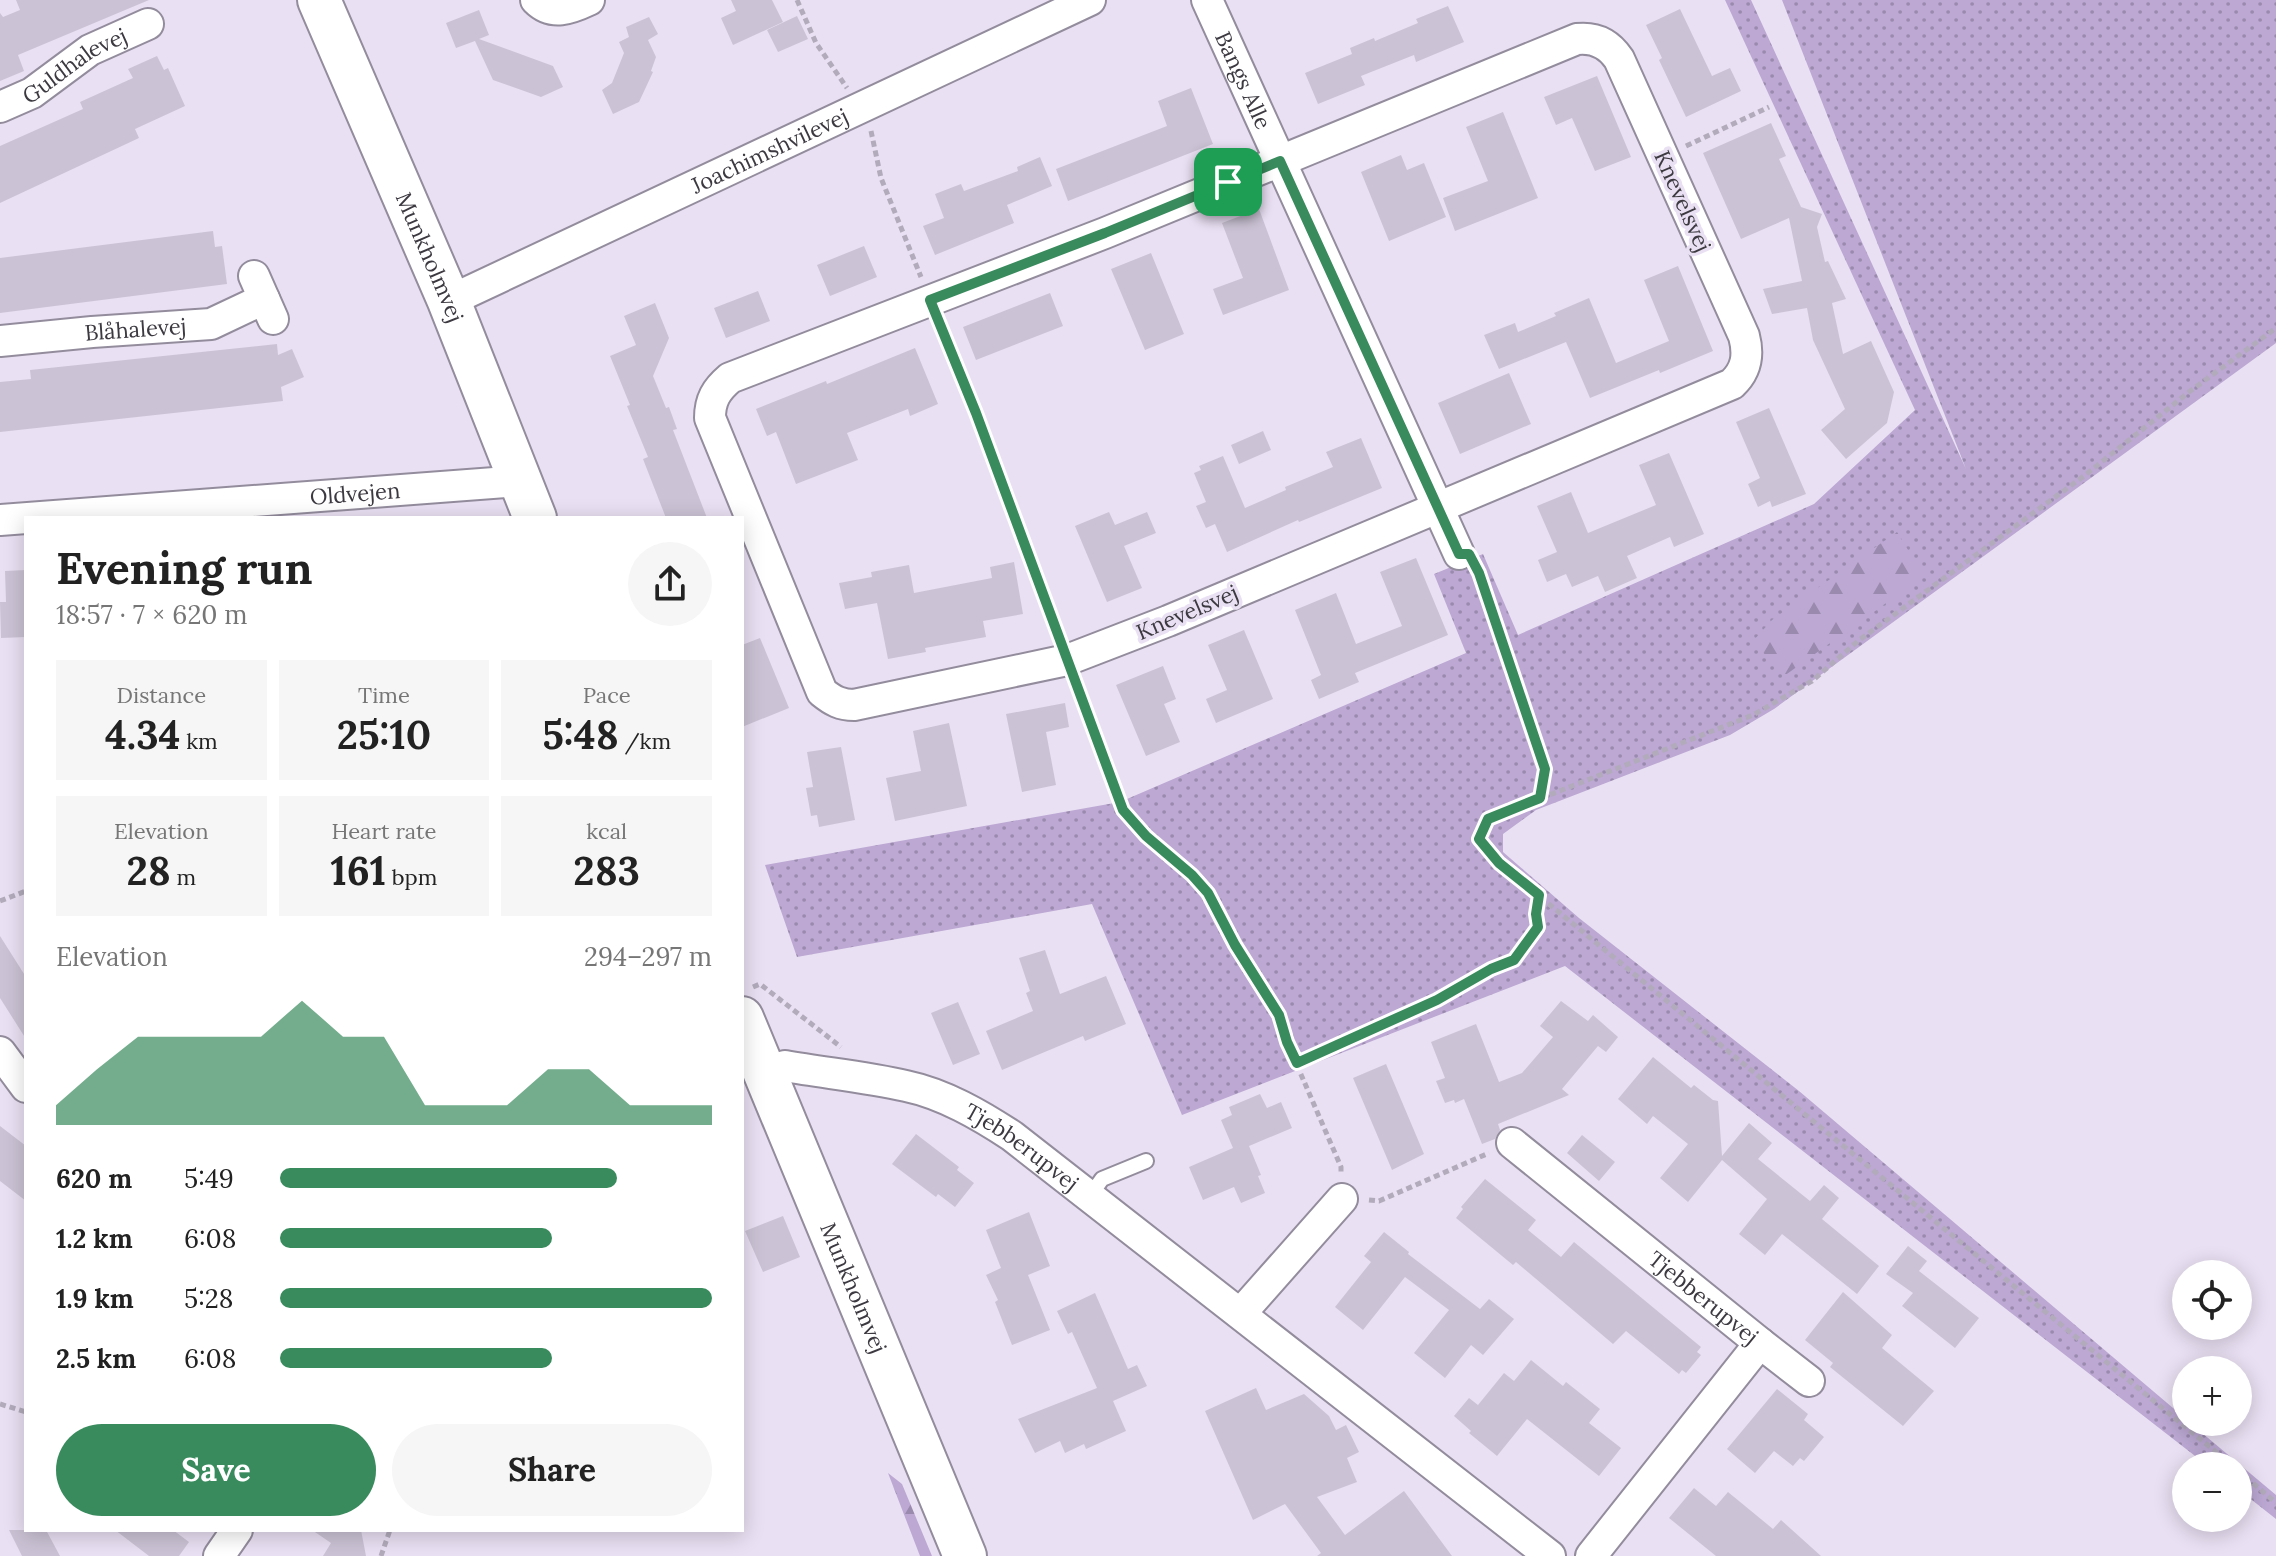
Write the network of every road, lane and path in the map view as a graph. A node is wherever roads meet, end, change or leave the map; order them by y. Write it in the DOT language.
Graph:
graph roads {
  1 [pos="319,0"];
  2 [pos="536,0"];
  3 [pos="589,0"];
  4 [pos="797,0"];
  5 [pos="1090,0"];
  6 [pos="1207,0"];
  7 [pos="147,22"];
  8 [pos="0,107"];
  9 [pos="1769,107"];
  10 [pos="860,108"];
  11 [pos="1663,157"];
  12 [pos="1280,161"];
  13 [pos="264,298"];
  14 [pos="930,300"];
  15 [pos="449,301"];
  16 [pos="2276,328"];
  17 [pos="0,341"];
  18 [pos="527,500"];
  19 [pos="1438,507"];
  20 [pos="105,516"];
  21 [pos="24,519"];
  22 [pos="0,520"];
  23 [pos="1459,554"];
  24 [pos="1067,660"];
  25 [pos="1540,798"];
  26 [pos="24,892"];
  27 [pos="1539,895"];
  28 [pos="0,901"];
  29 [pos="744,989"];
  30 [pos="744,1023"];
  31 [pos="0,1052"];
  32 [pos="1297,1063"];
  33 [pos="765,1073"];
  34 [pos="851,1077"];
  35 [pos="24,1084"];
  36 [pos="1512,1143"];
  37 [pos="1146,1161"];
  38 [pos="1090,1196"];
  39 [pos="1342,1199"];
  40 [pos="1241,1313"];
  41 [pos="1760,1343"];
  42 [pos="1809,1381"];
  43 [pos="0,1404"];
  44 [pos="24,1411"];
  45 [pos="2216,1452"];
  46 [pos="2252,1482"];
  47 [pos="2276,1503"];
  48 [pos="236,1532"];
  49 [pos="389,1532"];
  50 [pos="1530,1551"];
  51 [pos="219,1556"];
  52 [pos="381,1556"];
  53 [pos="965,1556"];
  54 [pos="1591,1556"];
  1 -- 15 [label="street, Munkholmvej"];
  2 -- 3 [label="street"];
  4 -- 10 [label="path"];
  5 -- 10 [label="street, Joachimshvilevej"];
  6 -- 12 [label="street, Bangs Alle"];
  7 -- 8 [label="street, Guldhalevej"];
  9 -- 11 [label="path"];
  10 -- 14 [label="path"];
  10 -- 15 [label="street, Joachimshvilevej"];
  11 -- 12 [label="street, Knevelsvej"];
  11 -- 19 [label="street, Knevelsvej"];
  12 -- 14 [label="street, Knevelsvej"];
  12 -- 19 [label="street, Bangs Alle"];
  13 -- 17 [label="street, Blåhalevej"];
  14 -- 24 [label="path"];
  14 -- 24 [label="street, Knevelsvej"];
  15 -- 18 [label="street, Munkholmvej"];
  16 -- 25 [label="path"];
  18 -- 20 [label="street, Oldvejen"];
  19 -- 23 [label="street, Bangs Alle"];
  19 -- 24 [label="street, Knevelsvej"];
  21 -- 22 [label="street, Oldvejen"];
  23 -- 25 [label="path"];
  24 -- 32 [label="path"];
  25 -- 27 [label="path"];
  26 -- 28 [label="path"];
  27 -- 32 [label="path"];
  27 -- 45 [label="path"];
  29 -- 34 [label="path"];
  30 -- 33 [label="street, Munkholmvej"];
  31 -- 35 [label="street"];
  32 -- 39 [label="path"];
  33 -- 34 [label="street, Tjebberupvej"];
  33 -- 53 [label="street, Munkholmvej"];
  34 -- 38 [label="street, Tjebberupvej"];
  36 -- 39 [label="path"];
  36 -- 41 [label="street, Tjebberupvej"];
  37 -- 38 [label="lane"];
  38 -- 40 [label="street, Tjebberupvej"];
  39 -- 40 [label="street"];
  40 -- 50 [label="street, Tjebberupvej"];
  41 -- 42 [label="street"];
  41 -- 54 [label="street, Tjebberupvej"];
  43 -- 44 [label="path"];
  46 -- 47 [label="path"];
  48 -- 51 [label="street"];
  49 -- 52 [label="path"];
}
